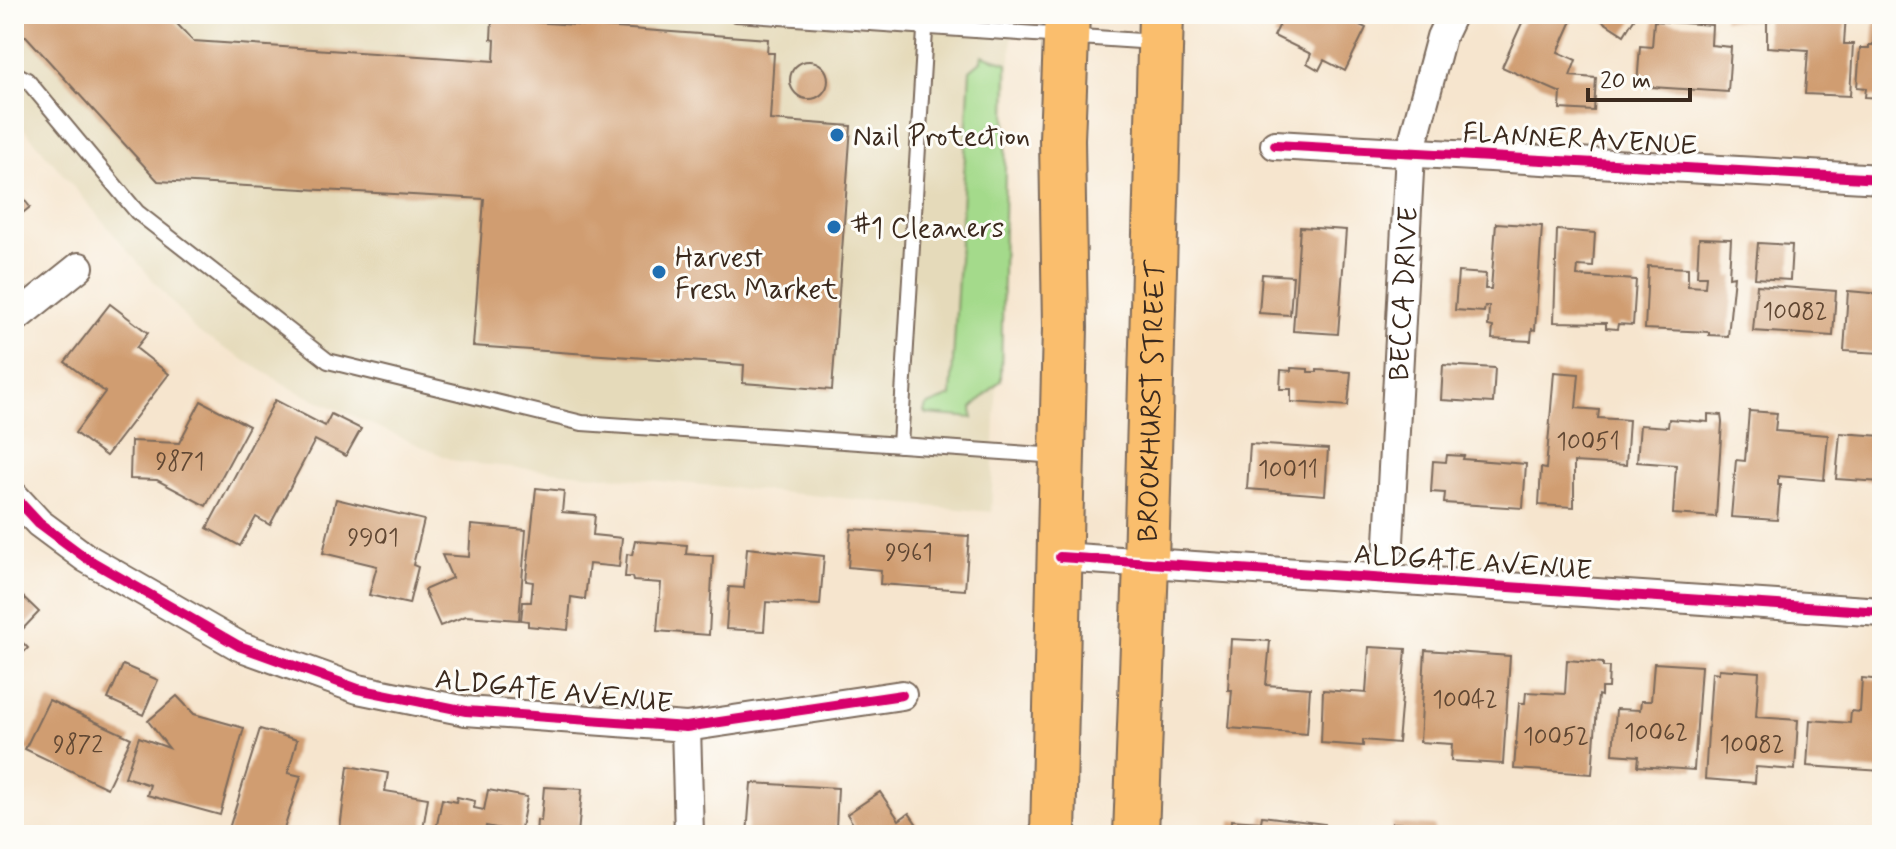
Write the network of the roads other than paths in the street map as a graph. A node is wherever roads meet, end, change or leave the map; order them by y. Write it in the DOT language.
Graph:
graph roads {
  1 [pos="736,14"];
  2 [pos="1452,14"];
  3 [pos="825,17"];
  4 [pos="925,20"];
  5 [pos="1066,25"];
  6 [pos="1161,28"];
  7 [pos="14,73"];
  8 [pos="1275,145"];
  9 [pos="1410,153"];
  10 [pos="1882,179"];
  11 [pos="79,267"];
  12 [pos="14,319"];
  13 [pos="900,445"];
  14 [pos="1062,456"];
  15 [pos="14,496"];
  16 [pos="1060,557"];
  17 [pos="1146,563"];
  18 [pos="1387,579"];
  19 [pos="1882,612"];
  20 [pos="902,695"];
  21 [pos="686,727"];
  22 [pos="689,835"];
  23 [pos="1053,835"];
  24 [pos="1136,835"];
  1 -- 3 [label="lane"];
  2 -- 9 [label="street, BECCA DRIVE"];
  3 -- 4 [label="lane"];
  4 -- 5 [label="lane"];
  4 -- 13 [label="lane"];
  5 -- 6 [label="lane"];
  5 -- 14 [label="main road"];
  6 -- 17 [label="main road, BROOKHURST STREET"];
  7 -- 13 [label="lane"];
  8 -- 9 [label="street, FLANNER AVENUE"];
  9 -- 10 [label="street, FLANNER AVENUE"];
  9 -- 18 [label="street, BECCA DRIVE"];
  11 -- 12 [label="street"];
  13 -- 14 [label="lane"];
  14 -- 16 [label="main road"];
  15 -- 21 [label="street, ALDGATE AVENUE"];
  16 -- 17 [label="street, ALDGATE AVENUE"];
  16 -- 23 [label="main road"];
  17 -- 18 [label="street, ALDGATE AVENUE"];
  17 -- 24 [label="main road, BROOKHURST STREET"];
  18 -- 19 [label="street, ALDGATE AVENUE"];
  20 -- 21 [label="street, ALDGATE AVENUE"];
  21 -- 22 [label="street"];
}
